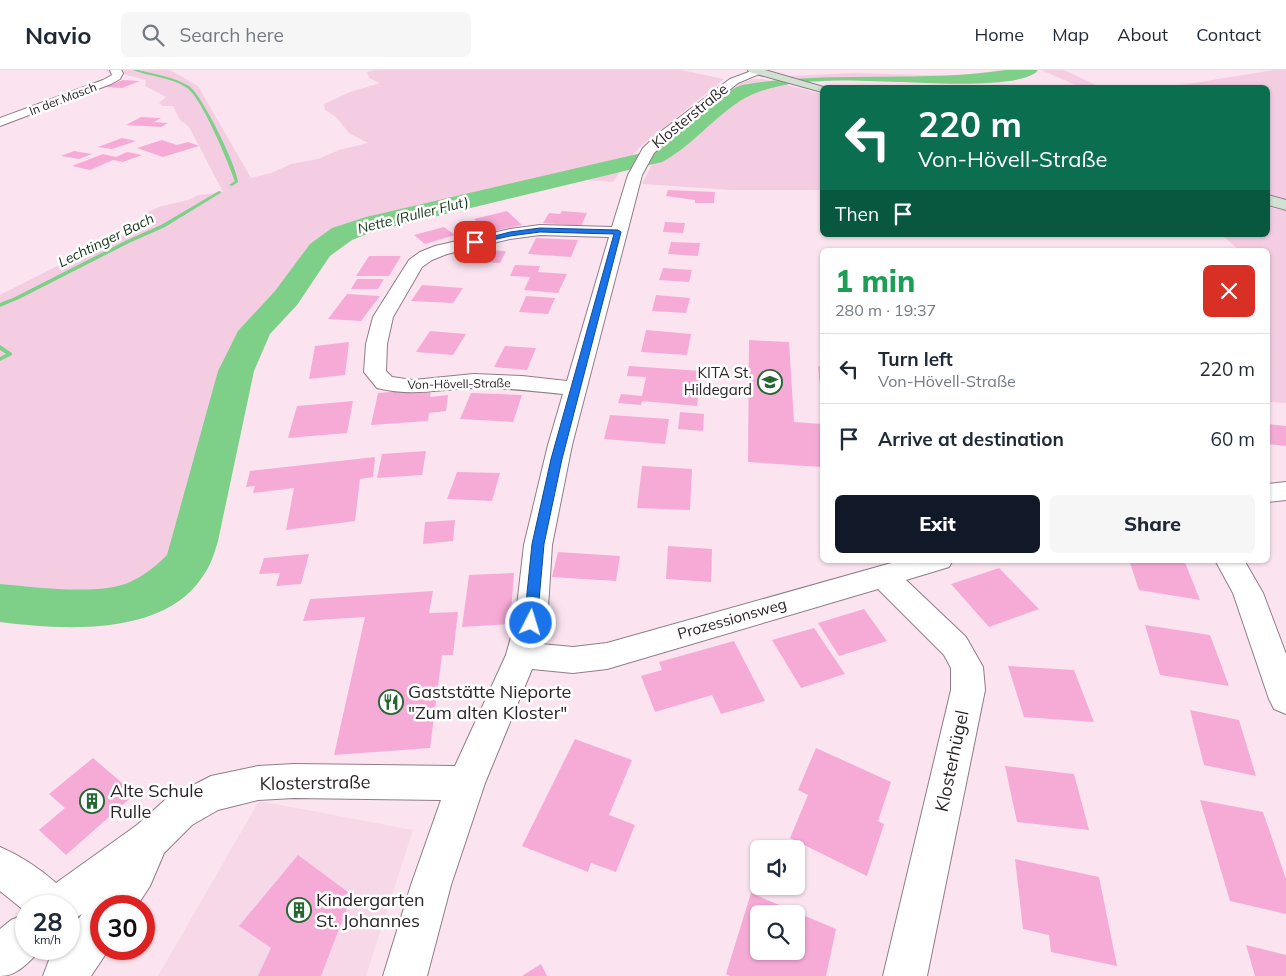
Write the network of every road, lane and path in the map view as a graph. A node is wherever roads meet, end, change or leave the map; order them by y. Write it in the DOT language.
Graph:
graph roads {
  1 [pos="115,70"];
  2 [pos="756,71"];
  3 [pos="734,76"];
  4 [pos="820,88"];
  5 [pos="0,122"];
  6 [pos="1270,201"];
  7 [pos="1286,205"];
  8 [pos="618,232"];
  9 [pos="574,388"];
  10 [pos="1286,491"];
  11 [pos="1270,493"];
  12 [pos="928,563"];
  13 [pos="1231,563"];
  14 [pos="883,576"];
  15 [pos="522,655"];
  16 [pos="1286,699"];
  17 [pos="466,783"];
  18 [pos="150,839"];
  19 [pos="0,867"];
  20 [pos="38,895"];
  21 [pos="73,895"];
  22 [pos="120,895"];
  23 [pos="90,939"];
  24 [pos="15,944"];
  25 [pos="0,958"];
  26 [pos="65,976"];
  27 [pos="405,976"];
  28 [pos="905,976"];
  1 -- 5 [label="street, In der Masch"];
  2 -- 3 [label="street, Klosterstraße"];
  2 -- 4 [label="main road"];
  3 -- 8 [label="street, Klosterstraße"];
  6 -- 7 [label="main road"];
  8 -- 9 [label="street, Klosterstraße"];
  8 -- 9 [label="street, Von-Hövell-Straße"];
  9 -- 15 [label="street, Klosterstraße"];
  10 -- 11 [label="street"];
  12 -- 14 [label="street, Prozessionsweg"];
  13 -- 16 [label="street"];
  14 -- 15 [label="street, Prozessionsweg"];
  14 -- 28 [label="street, Klosterhügel"];
  15 -- 17 [label="street, Klosterstraße"];
  17 -- 18 [label="street, Klosterstraße"];
  17 -- 27 [label="street, Klosterstraße"];
  18 -- 21 [label="street, Klosterstraße"];
  18 -- 22 [label="street, Klosterstraße"];
  19 -- 20 [label="street"];
  23 -- 26 [label="street"];
  24 -- 25 [label="street"];
}
